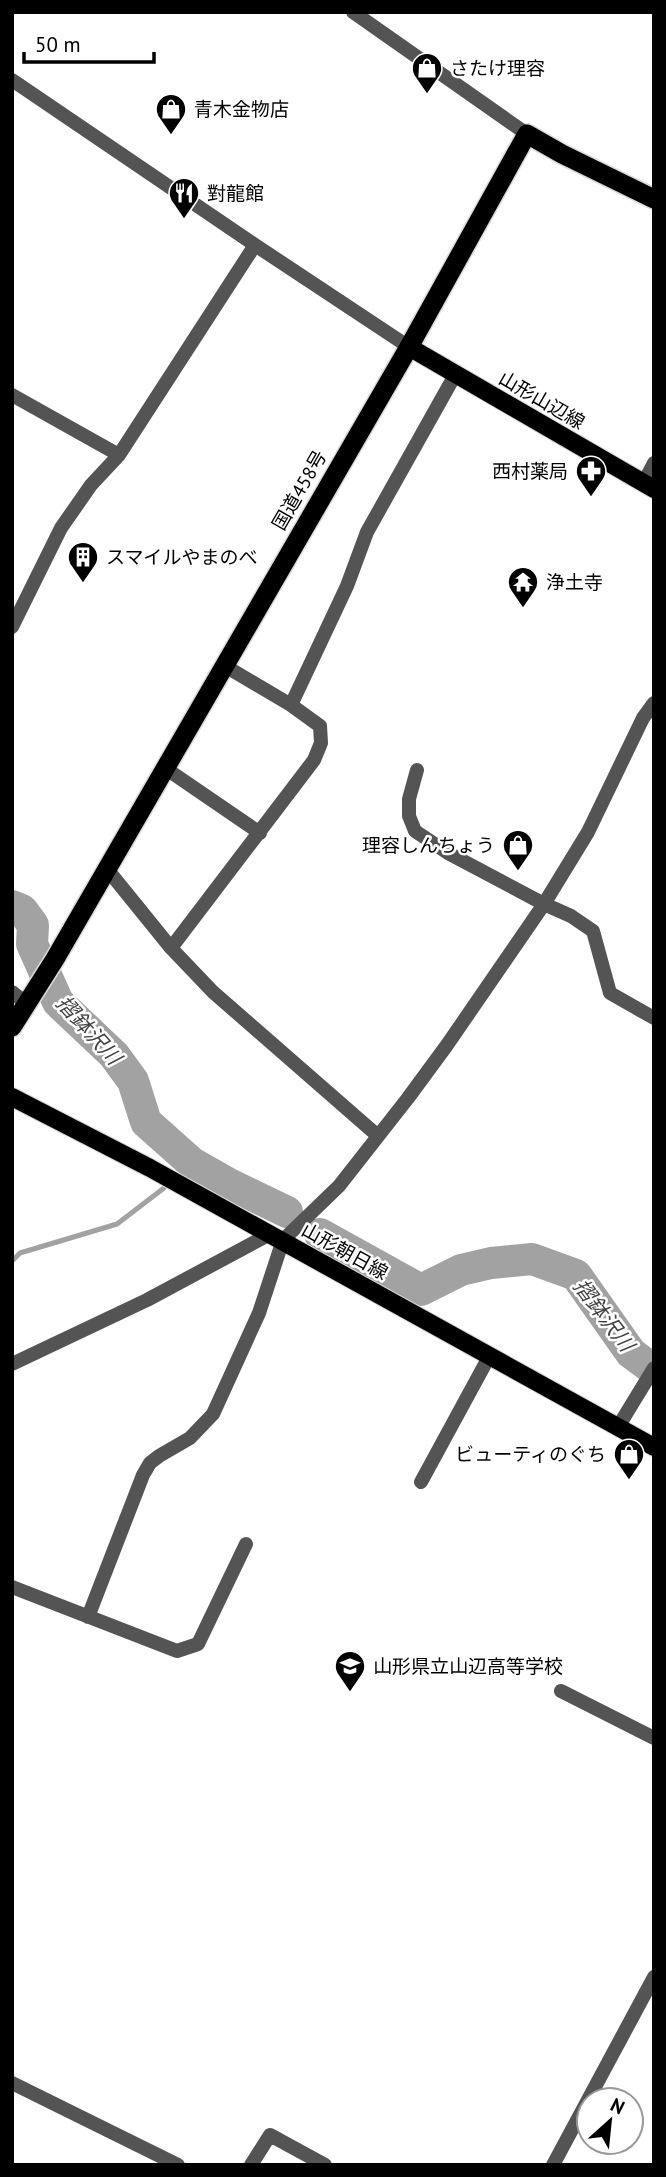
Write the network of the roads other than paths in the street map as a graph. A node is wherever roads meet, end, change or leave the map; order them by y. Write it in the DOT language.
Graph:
graph roads {
  1 [pos="353,12"];
  2 [pos="12,80"];
  3 [pos="527,134"];
  4 [pos="654,198"];
  5 [pos="255,245"];
  6 [pos="409,347"];
  7 [pos="455,374"];
  8 [pos="12,395"];
  9 [pos="119,455"];
  10 [pos="654,463"];
  11 [pos="649,486"];
  12 [pos="12,627"];
  13 [pos="225,666"];
  14 [pos="654,703"];
  15 [pos="291,705"];
  16 [pos="165,768"];
  17 [pos="417,770"];
  18 [pos="260,833"];
  19 [pos="107,869"];
  20 [pos="544,904"];
  21 [pos="171,948"];
  22 [pos="25,995"];
  23 [pos="654,1018"];
  24 [pos="12,1027"];
  25 [pos="12,1097"];
  26 [pos="379,1136"];
  27 [pos="276,1237"];
  28 [pos="490,1355"];
  29 [pos="12,1364"];
  30 [pos="651,1372"];
  31 [pos="618,1427"];
  32 [pos="654,1447"];
  33 [pos="421,1482"];
  34 [pos="246,1544"];
  35 [pos="12,1587"];
  36 [pos="88,1617"];
  37 [pos="561,1690"];
  38 [pos="654,1738"];
  39 [pos="654,1977"];
  40 [pos="12,2083"];
  41 [pos="178,2165"];
  42 [pos="251,2165"];
  43 [pos="325,2165"];
  44 [pos="554,2165"];
  1 -- 3 [label="street"];
  2 -- 5 [label="street"];
  3 -- 4 [label="highway"];
  3 -- 6 [label="highway, 国道458号"];
  5 -- 6 [label="street"];
  5 -- 9 [label="street"];
  6 -- 7 [label="main road, 山形山辺線"];
  6 -- 13 [label="highway, 国道458号"];
  7 -- 11 [label="main road, 山形山辺線"];
  7 -- 15 [label="street"];
  8 -- 9 [label="street"];
  9 -- 12 [label="street"];
  10 -- 11 [label="street"];
  13 -- 15 [label="street"];
  13 -- 16 [label="highway, 国道458号"];
  14 -- 20 [label="street"];
  15 -- 18 [label="street"];
  16 -- 18 [label="street"];
  16 -- 19 [label="highway, 国道458号"];
  17 -- 20 [label="street"];
  18 -- 21 [label="street"];
  19 -- 21 [label="street"];
  19 -- 22 [label="highway, 国道458号"];
  20 -- 23 [label="street"];
  20 -- 26 [label="street"];
  21 -- 26 [label="street"];
  22 -- 24 [label="highway, 国道458号"];
  25 -- 27 [label="main road, 山形朝日線"];
  26 -- 27 [label="street"];
  27 -- 28 [label="main road, 山形朝日線"];
  27 -- 29 [label="street"];
  27 -- 36 [label="street"];
  28 -- 31 [label="main road, 山形朝日線"];
  28 -- 33 [label="street"];
  30 -- 31 [label="street"];
  31 -- 32 [label="main road, 山形朝日線"];
  34 -- 36 [label="street"];
  35 -- 36 [label="street"];
  37 -- 38 [label="street"];
  39 -- 44 [label="street"];
  40 -- 41 [label="street"];
  42 -- 43 [label="street"];
}
